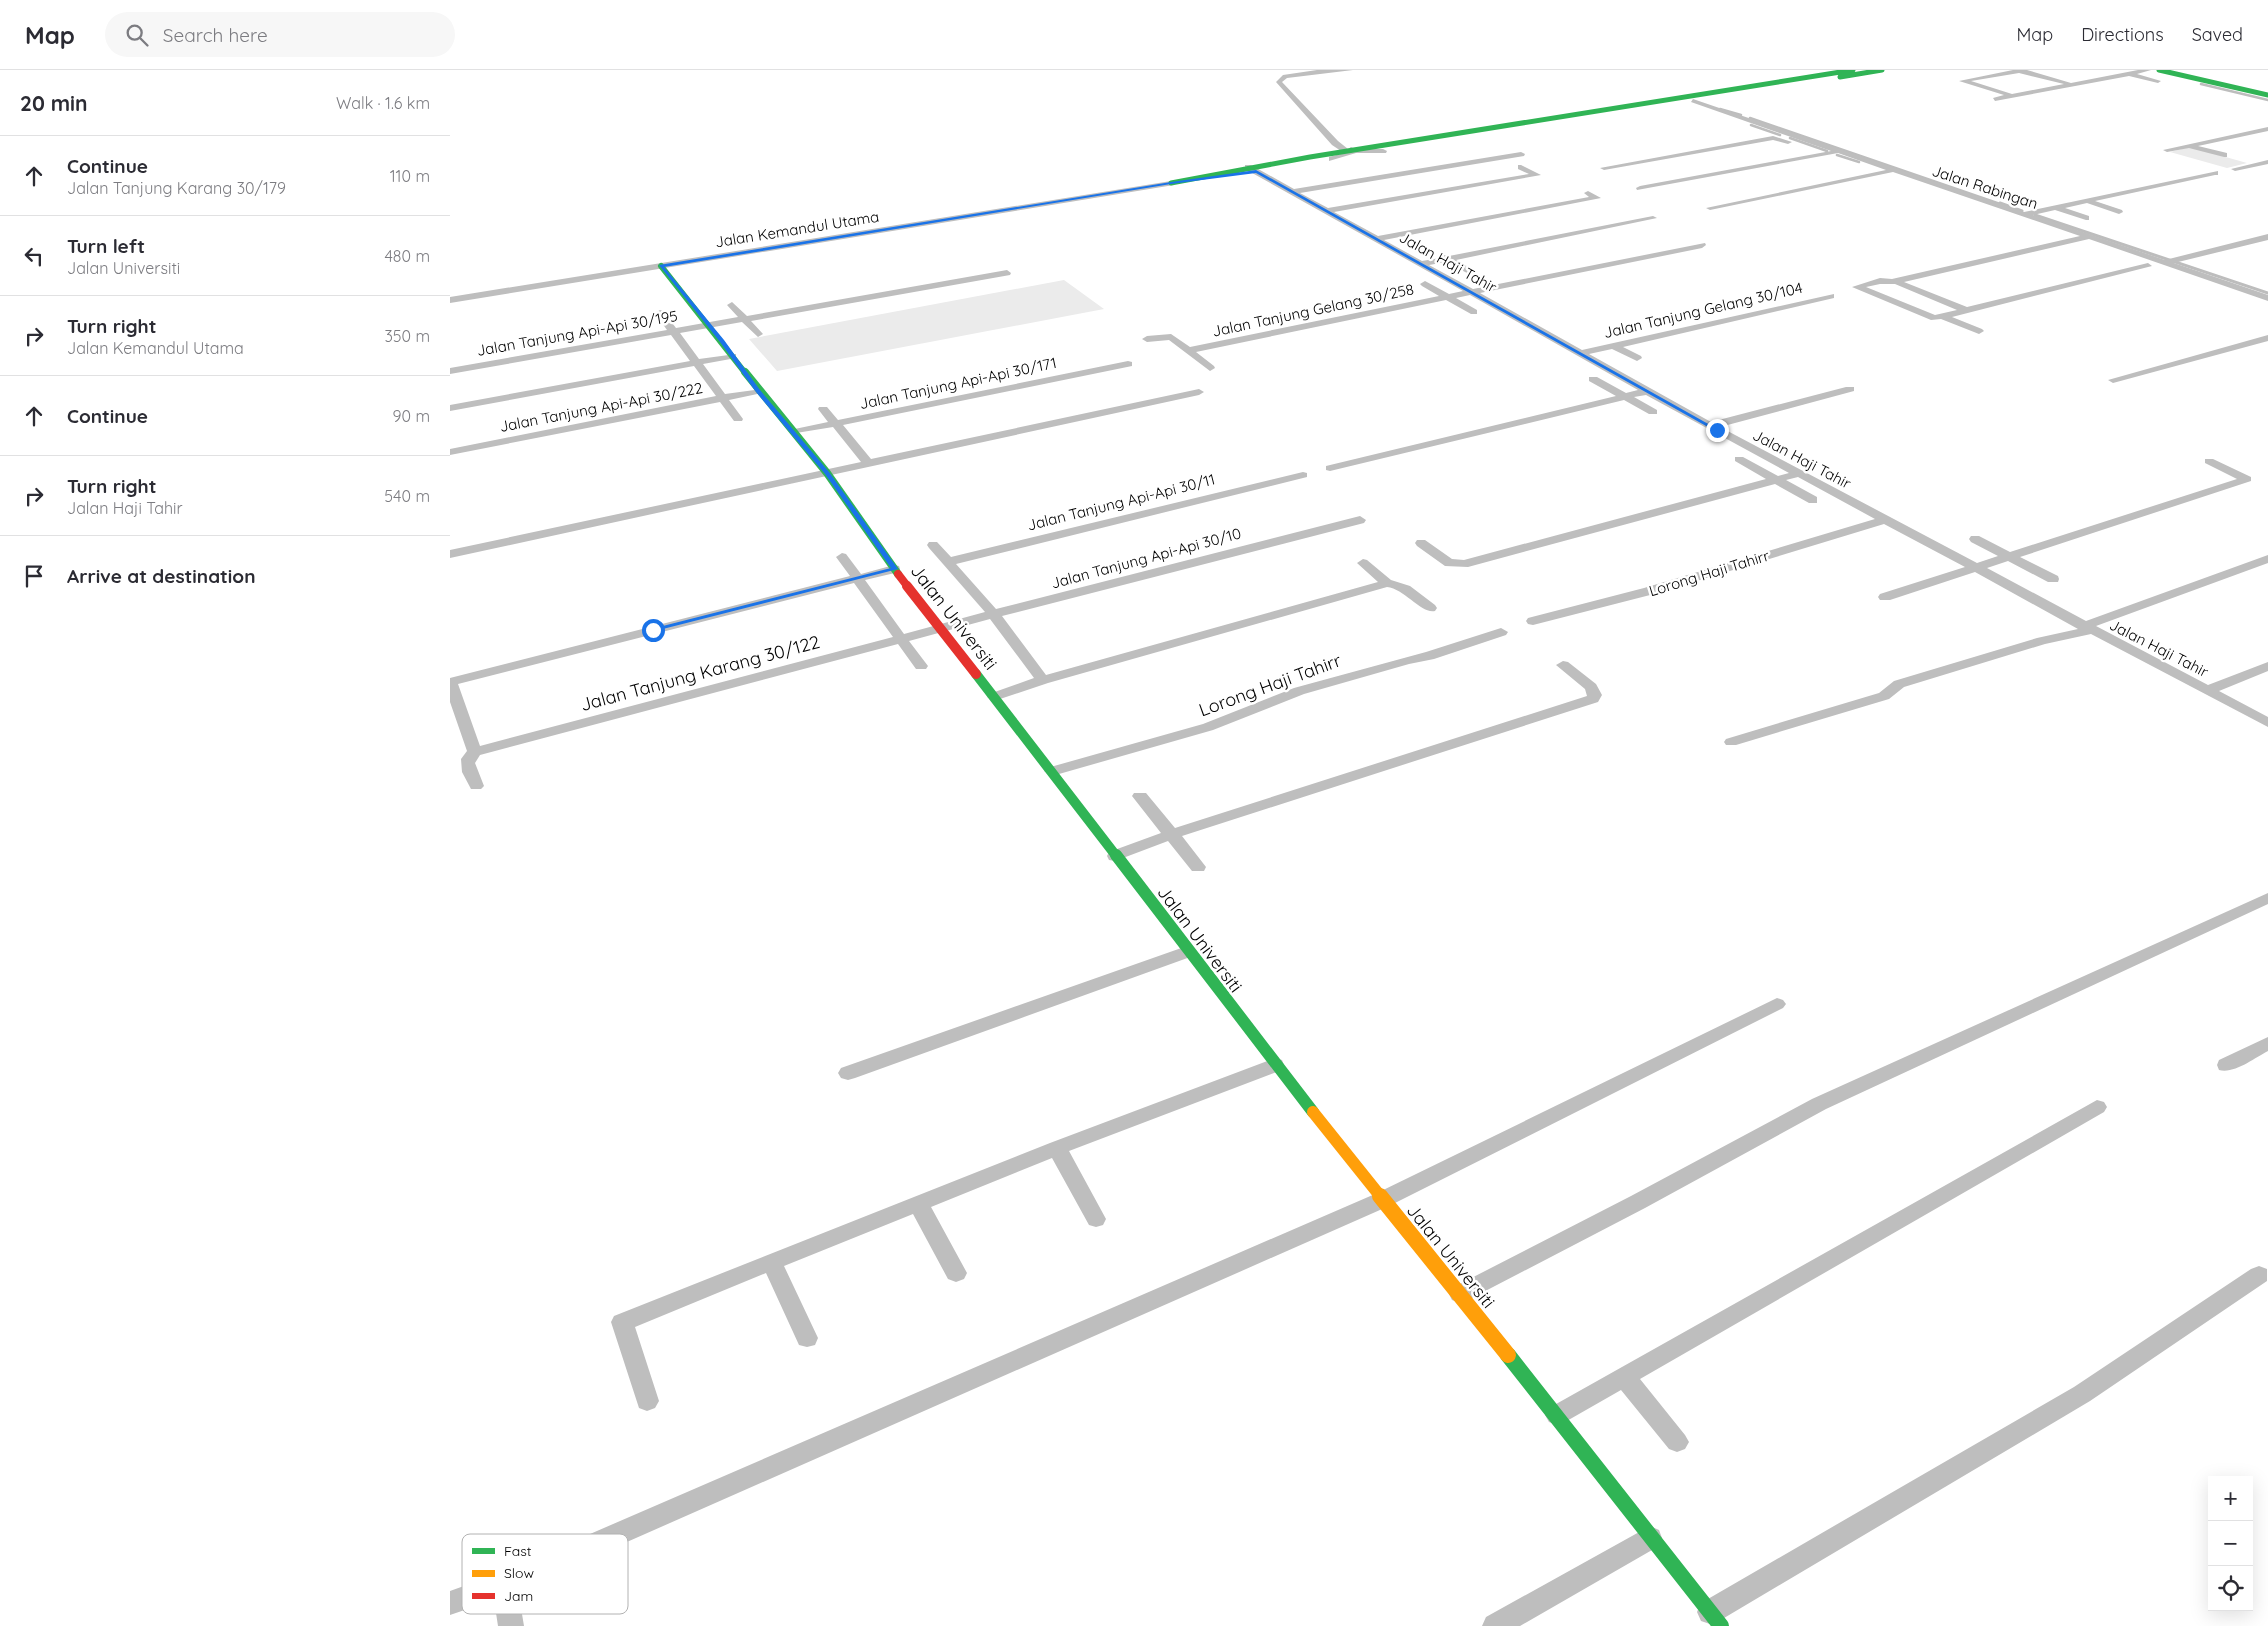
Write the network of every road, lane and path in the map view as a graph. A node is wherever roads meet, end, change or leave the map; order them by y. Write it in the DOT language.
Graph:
graph roads {
  1 [pos="1332,70"];
  2 [pos="1350,70"];
  3 [pos="1853,70"];
  4 [pos="1882,70"];
  5 [pos="2021,70"];
  6 [pos="2113,70"];
  7 [pos="2148,70"];
  8 [pos="2172,70"];
  9 [pos="2129,74"];
  10 [pos="2159,75"];
  11 [pos="1819,78"];
  12 [pos="1781,79"];
  13 [pos="2073,84"];
  14 [pos="2268,95"];
  15 [pos="2012,96"];
  16 [pos="1995,99"];
  17 [pos="1693,101"];
  18 [pos="1756,114"];
  19 [pos="1739,117"];
  20 [pos="2268,129"];
  21 [pos="2188,146"];
  22 [pos="1346,147"];
  23 [pos="2167,150"];
  24 [pos="1383,151"];
  25 [pos="1837,152"];
  26 [pos="1521,154"];
  27 [pos="1824,154"];
  28 [pos="2224,155"];
  29 [pos="1332,159"];
  30 [pos="1849,162"];
  31 [pos="2268,162"];
  32 [pos="1521,167"];
  33 [pos="1604,168"];
  34 [pos="1252,169"];
  35 [pos="2235,169"];
  36 [pos="1892,171"];
  37 [pos="2215,173"];
  38 [pos="1171,183"];
  39 [pos="1149,186"];
  40 [pos="1640,188"];
  41 [pos="1292,192"];
  42 [pos="1588,193"];
  43 [pos="1331,198"];
  44 [pos="2088,202"];
  45 [pos="1348,207"];
  46 [pos="1710,208"];
  47 [pos="2056,208"];
  48 [pos="1326,211"];
  49 [pos="2119,212"];
  50 [pos="2024,214"];
  51 [pos="1653,218"];
  52 [pos="2086,218"];
  53 [pos="2044,231"];
  54 [pos="2088,237"];
  55 [pos="2268,237"];
  56 [pos="1376,239"];
  57 [pos="2074,241"];
  58 [pos="1702,245"];
  59 [pos="1438,253"];
  60 [pos="1448,259"];
  61 [pos="2170,261"];
  62 [pos="1421,264"];
  63 [pos="661,266"];
  64 [pos="2148,266"];
  65 [pos="1467,270"];
  66 [pos="1007,273"];
  67 [pos="2184,279"];
  68 [pos="1893,282"];
  69 [pos="1424,284"];
  70 [pos="1472,292"];
  71 [pos="1831,296"];
  72 [pos="1448,297"];
  73 [pos="2268,298"];
  74 [pos="450,300"];
  75 [pos="732,305"];
  76 [pos="1966,310"];
  77 [pos="1474,312"];
  78 [pos="660,313"];
  79 [pos="1942,316"];
  80 [pos="744,319"];
  81 [pos="709,325"];
  82 [pos="673,331"];
  83 [pos="1979,331"];
  84 [pos="758,334"];
  85 [pos="2268,338"];
  86 [pos="1147,340"];
  87 [pos="1614,346"];
  88 [pos="1189,350"];
  89 [pos="1582,353"];
  90 [pos="732,356"];
  91 [pos="1638,358"];
  92 [pos="696,362"];
  93 [pos="1128,364"];
  94 [pos="1210,368"];
  95 [pos="450,370"];
  96 [pos="1593,379"];
  97 [pos="2113,380"];
  98 [pos="1850,388"];
  99 [pos="758,391"];
  100 [pos="1648,391"];
  101 [pos="1199,392"];
  102 [pos="1625,397"];
  103 [pos="723,398"];
  104 [pos="450,408"];
  105 [pos="823,409"];
  106 [pos="1653,412"];
  107 [pos="738,419"];
  108 [pos="835,424"];
  109 [pos="1710,426"];
  110 [pos="794,432"];
  111 [pos="450,452"];
  112 [pos="1738,460"];
  113 [pos="2210,461"];
  114 [pos="869,464"];
  115 [pos="1330,468"];
  116 [pos="827,473"];
  117 [pos="1797,474"];
  118 [pos="1303,475"];
  119 [pos="1775,480"];
  120 [pos="1813,500"];
  121 [pos="1360,520"];
  122 [pos="1884,520"];
  123 [pos="1975,539"];
  124 [pos="1421,543"];
  125 [pos="933,545"];
  126 [pos="450,554"];
  127 [pos="2009,556"];
  128 [pos="842,557"];
  129 [pos="2268,559"];
  130 [pos="947,562"];
  131 [pos="1363,563"];
  132 [pos="1975,567"];
  133 [pos="894,569"];
  134 [pos="857,579"];
  135 [pos="2053,579"];
  136 [pos="1387,583"];
  137 [pos="1885,597"];
  138 [pos="1430,608"];
  139 [pos="994,615"];
  140 [pos="1533,621"];
  141 [pos="941,628"];
  142 [pos="2087,628"];
  143 [pos="1501,632"];
  144 [pos="902,638"];
  145 [pos="1563,665"];
  146 [pos="921,666"];
  147 [pos="2268,666"];
  148 [pos="1043,680"];
  149 [pos="450,682"];
  150 [pos="2209,690"];
  151 [pos="994,697"];
  152 [pos="2268,722"];
  153 [pos="1731,742"];
  154 [pos="472,754"];
  155 [pos="1052,771"];
  156 [pos="476,786"];
  157 [pos="1140,796"];
  158 [pos="1170,835"];
  159 [pos="1115,856"];
  160 [pos="1198,867"];
  161 [pos="2268,898"];
  162 [pos="1187,952"];
  163 [pos="1777,1004"];
  164 [pos="2268,1044"];
  165 [pos="1275,1065"];
  166 [pos="2226,1065"];
  167 [pos="848,1073"];
  168 [pos="2097,1107"];
  169 [pos="1057,1148"];
  170 [pos="1382,1200"];
  171 [pos="919,1205"];
  172 [pos="1096,1219"];
  173 [pos="772,1263"];
  174 [pos="956,1273"];
  175 [pos="2259,1276"];
  176 [pos="1460,1294"];
  177 [pos="807,1338"];
  178 [pos="1624,1376"];
  179 [pos="647,1401"];
  180 [pos="1557,1415"];
  181 [pos="1677,1442"];
  182 [pos="618,1534"];
  183 [pos="1650,1538"];
  184 [pos="462,1599"];
  185 [pos="450,1603"];
  186 [pos="1715,1619"];
  187 [pos="1494,1626"];
  1 -- 22 [label="street"];
  2 -- 22 [label="street"];
  3 -- 11 [label="street"];
  4 -- 11 [label="street"];
  5 -- 13 [label="street"];
  5 -- 15 [label="street"];
  6 -- 9 [label="street"];
  7 -- 9 [label="street"];
  8 -- 14 [label="street"];
  9 -- 10 [label="street"];
  9 -- 13 [label="street"];
  10 -- 14 [label="street"];
  11 -- 12 [label="street"];
  12 -- 17 [label="street"];
  12 -- 22 [label="street"];
  13 -- 15 [label="street"];
  15 -- 16 [label="street"];
  17 -- 19 [label="street, Jalan Rabingan"];
  17 -- 24 [label="street"];
  18 -- 19 [label="street"];
  19 -- 25 [label="street, Jalan Rabingan"];
  20 -- 21 [label="street"];
  21 -- 23 [label="street"];
  21 -- 28 [label="street"];
  22 -- 24 [label="street"];
  22 -- 29 [label="street"];
  22 -- 34 [label="street"];
  24 -- 29 [label="street"];
  25 -- 27 [label="street"];
  25 -- 36 [label="street, Jalan Rabingan"];
  26 -- 41 [label="street"];
  27 -- 30 [label="street"];
  27 -- 33 [label="street"];
  27 -- 40 [label="street"];
  29 -- 34 [label="street"];
  31 -- 35 [label="street"];
  32 -- 45 [label="street"];
  34 -- 38 [label="street"];
  34 -- 41 [label="street, Jalan Haji Tahir"];
  36 -- 46 [label="street"];
  36 -- 50 [label="street, Jalan Rabingan"];
  37 -- 44 [label="street"];
  38 -- 39 [label="street"];
  39 -- 63 [label="street, Jalan Kemandul Utama"];
  41 -- 48 [label="street, Jalan Haji Tahir"];
  42 -- 56 [label="street"];
  43 -- 45 [label="street"];
  44 -- 47 [label="street"];
  44 -- 49 [label="street"];
  45 -- 48 [label="street"];
  47 -- 50 [label="street"];
  47 -- 52 [label="street"];
  48 -- 56 [label="street, Jalan Haji Tahir"];
  50 -- 54 [label="street, Jalan Rabingan"];
  51 -- 60 [label="street"];
  53 -- 57 [label="street"];
  54 -- 57 [label="street"];
  54 -- 61 [label="street, Jalan Rabingan"];
  55 -- 61 [label="street"];
  56 -- 62 [label="street, Jalan Haji Tahir"];
  57 -- 64 [label="street"];
  57 -- 68 [label="street"];
  58 -- 70 [label="street, Jalan Tanjung Gelang 30/258"];
  59 -- 60 [label="street"];
  60 -- 62 [label="street"];
  60 -- 65 [label="street"];
  61 -- 73 [label="street, Jalan Rabingan"];
  62 -- 70 [label="street, Jalan Haji Tahir"];
  63 -- 74 [label="street, Jalan Kemandul Utama"];
  63 -- 81 [label="street, Jalan Universiti"];
  64 -- 67 [label="street"];
  64 -- 76 [label="street"];
  66 -- 80 [label="street, Jalan Tanjung Api-Api 30/195"];
  68 -- 76 [label="street"];
  68 -- 79 [label="street"];
  69 -- 72 [label="street"];
  70 -- 72 [label="street, Jalan Tanjung Gelang 30/258"];
  70 -- 89 [label="street, Jalan Haji Tahir"];
  71 -- 87 [label="street, Jalan Tanjung Gelang 30/104"];
  72 -- 77 [label="street"];
  72 -- 88 [label="street, Jalan Tanjung Gelang 30/258"];
  75 -- 80 [label="street"];
  76 -- 79 [label="street"];
  78 -- 82 [label="street"];
  79 -- 83 [label="street"];
  80 -- 81 [label="street, Jalan Tanjung Api-Api 30/195"];
  80 -- 84 [label="street"];
  81 -- 82 [label="street, Jalan Tanjung Api-Api 30/195"];
  81 -- 90 [label="street, Jalan Universiti"];
  82 -- 92 [label="street"];
  82 -- 95 [label="street, Jalan Tanjung Api-Api 30/195"];
  85 -- 97 [label="street"];
  86 -- 88 [label="street"];
  87 -- 89 [label="street, Jalan Tanjung Gelang 30/104"];
  87 -- 91 [label="street"];
  88 -- 94 [label="street"];
  89 -- 100 [label="street, Jalan Haji Tahir"];
  90 -- 92 [label="street"];
  90 -- 99 [label="street, Jalan Universiti"];
  92 -- 103 [label="street"];
  92 -- 104 [label="street"];
  93 -- 108 [label="street, Jalan Tanjung Api-Api 30/171"];
  96 -- 102 [label="street"];
  98 -- 109 [label="street"];
  99 -- 103 [label="street, Jalan Tanjung Api-Api 30/222"];
  99 -- 110 [label="street, Jalan Universiti"];
  100 -- 102 [label="street"];
  100 -- 109 [label="street, Jalan Haji Tahir"];
  101 -- 114 [label="street"];
  102 -- 106 [label="street"];
  102 -- 115 [label="street"];
  103 -- 107 [label="street"];
  103 -- 111 [label="street, Jalan Tanjung Api-Api 30/222"];
  105 -- 108 [label="street"];
  108 -- 110 [label="street, Jalan Tanjung Api-Api 30/171"];
  108 -- 114 [label="street"];
  109 -- 117 [label="street, Jalan Haji Tahir"];
  110 -- 116 [label="street, Jalan Universiti"];
  112 -- 119 [label="street"];
  113 -- 127 [label="street"];
  114 -- 116 [label="street"];
  116 -- 126 [label="street"];
  116 -- 133 [label="street, Jalan Universiti"];
  117 -- 119 [label="street"];
  117 -- 122 [label="street, Jalan Haji Tahir"];
  118 -- 130 [label="street, Jalan Tanjung Api-Api 30/11"];
  119 -- 120 [label="street"];
  119 -- 124 [label="street"];
  121 -- 139 [label="street, Jalan Tanjung Api-Api 30/10"];
  122 -- 132 [label="street, Jalan Haji Tahir"];
  122 -- 140 [label="street, Lorong Haji Tahirr"];
  123 -- 127 [label="street"];
  125 -- 130 [label="street"];
  127 -- 132 [label="street"];
  127 -- 135 [label="street"];
  128 -- 134 [label="street"];
  129 -- 142 [label="street"];
  130 -- 139 [label="street"];
  131 -- 136 [label="street"];
  132 -- 137 [label="street"];
  132 -- 142 [label="street, Jalan Haji Tahir"];
  133 -- 134 [label="street"];
  133 -- 141 [label="street, Jalan Universiti"];
  134 -- 144 [label="street"];
  134 -- 149 [label="street"];
  136 -- 138 [label="street"];
  136 -- 148 [label="street"];
  139 -- 141 [label="street, Jalan Tanjung Api-Api 30/10"];
  139 -- 148 [label="street"];
  141 -- 144 [label="street, Jalan Tanjung Karang 30/122"];
  141 -- 151 [label="street, Jalan Universiti"];
  142 -- 150 [label="street, Jalan Haji Tahir"];
  142 -- 153 [label="street"];
  143 -- 155 [label="street, Lorong Haji Tahirr"];
  144 -- 146 [label="street"];
  144 -- 154 [label="street, Jalan Tanjung Karang 30/122"];
  145 -- 158 [label="street"];
  147 -- 150 [label="street"];
  148 -- 151 [label="street"];
  149 -- 154 [label="street"];
  150 -- 152 [label="street, Jalan Haji Tahir"];
  151 -- 155 [label="street, Jalan Universiti"];
  154 -- 156 [label="street"];
  155 -- 159 [label="street, Jalan Universiti"];
  157 -- 158 [label="street"];
  158 -- 159 [label="street"];
  158 -- 160 [label="street"];
  159 -- 162 [label="street, Jalan Universiti"];
  161 -- 176 [label="street"];
  162 -- 165 [label="street, Jalan Universiti"];
  162 -- 167 [label="street"];
  163 -- 170 [label="street"];
  164 -- 166 [label="street"];
  165 -- 169 [label="street"];
  165 -- 170 [label="street, Jalan Universiti"];
  168 -- 178 [label="street"];
  169 -- 171 [label="street"];
  169 -- 172 [label="street"];
  170 -- 176 [label="street, Jalan Universiti"];
  170 -- 182 [label="street"];
  171 -- 173 [label="street"];
  171 -- 174 [label="street"];
  173 -- 177 [label="street"];
  173 -- 179 [label="street"];
  175 -- 186 [label="street"];
  176 -- 180 [label="street, Jalan Universiti"];
  178 -- 180 [label="street"];
  178 -- 181 [label="street"];
  180 -- 183 [label="street, Jalan Universiti"];
  183 -- 186 [label="street, Jalan Universiti"];
  183 -- 187 [label="street"];
  184 -- 185 [label="street"];
}
